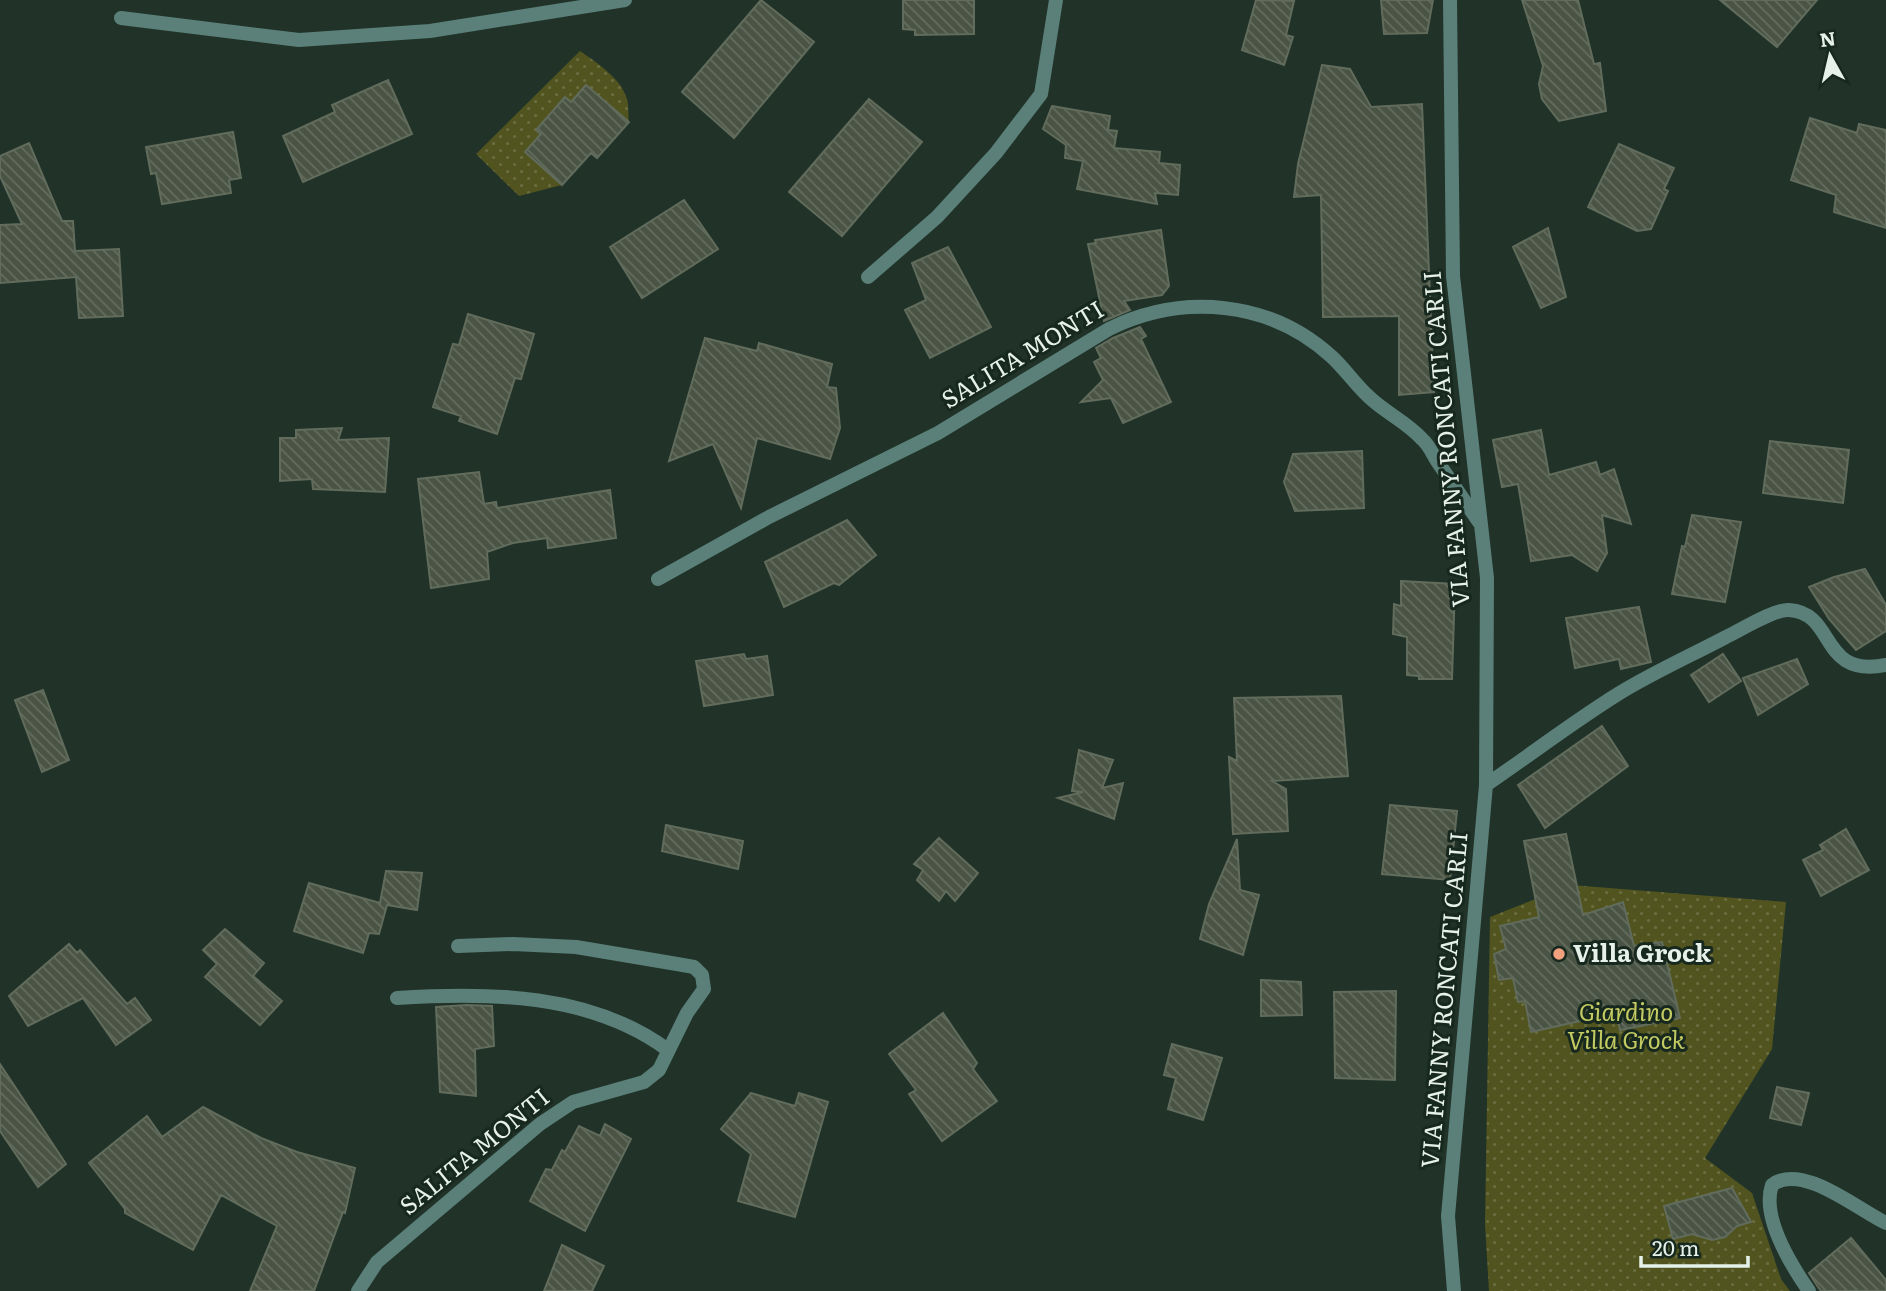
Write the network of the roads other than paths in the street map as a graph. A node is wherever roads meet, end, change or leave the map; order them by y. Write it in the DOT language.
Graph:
graph roads {
  1 [pos="625,0"];
  2 [pos="1056,0"];
  3 [pos="1450,0"];
  4 [pos="121,18"];
  5 [pos="868,278"];
  6 [pos="1482,526"];
  7 [pos="658,579"];
  8 [pos="1886,665"];
  9 [pos="1486,785"];
  10 [pos="458,946"];
  11 [pos="397,998"];
  12 [pos="668,1050"];
  13 [pos="1886,1223"];
  14 [pos="358,1291"];
  15 [pos="1454,1291"];
  16 [pos="1809,1291"];
  1 -- 4 [label="street"];
  2 -- 5 [label="street"];
  3 -- 6 [label="street, VIA FANNY RONCATI CARLI"];
  6 -- 7 [label="street, SALITA MONTI"];
  6 -- 9 [label="street, VIA FANNY RONCATI CARLI"];
  8 -- 9 [label="street"];
  9 -- 15 [label="street, VIA FANNY RONCATI CARLI"];
  10 -- 12 [label="street, SALITA MONTI"];
  11 -- 12 [label="street"];
  12 -- 14 [label="street, SALITA MONTI"];
  13 -- 16 [label="street"];
}
